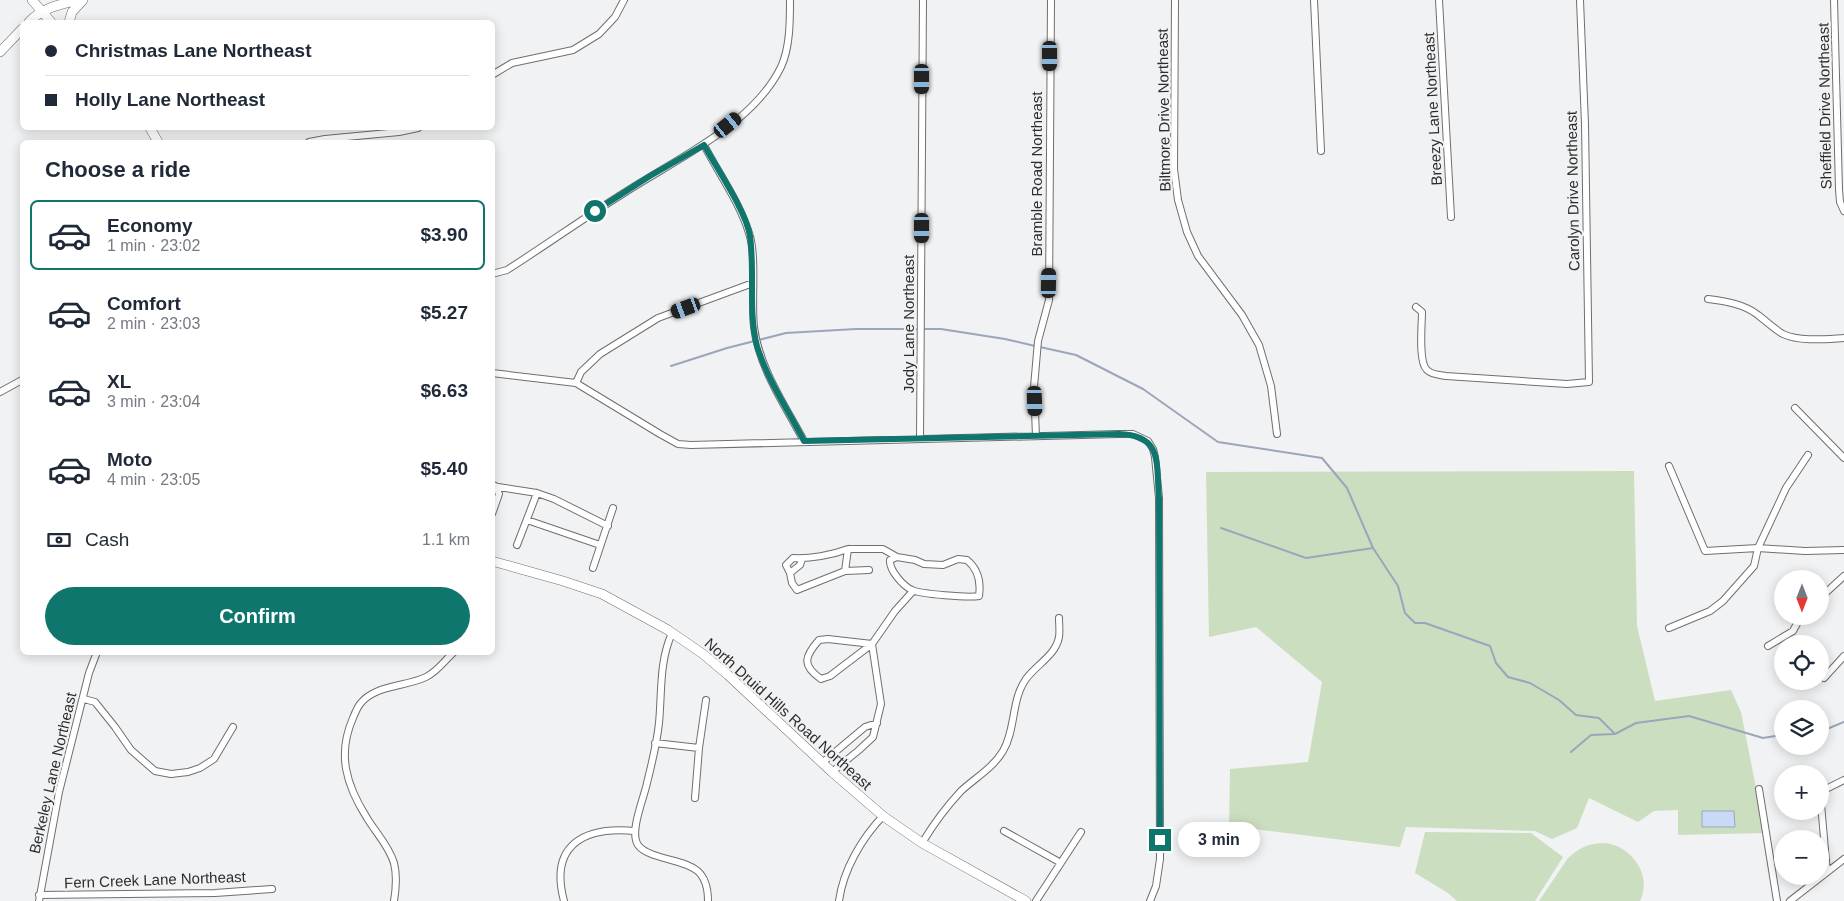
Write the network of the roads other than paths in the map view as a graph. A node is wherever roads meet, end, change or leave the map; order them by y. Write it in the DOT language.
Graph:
graph roads {
  1 [pos="32,0"];
  2 [pos="78,0"];
  3 [pos="83,0"];
  4 [pos="624,0"];
  5 [pos="790,0"];
  6 [pos="923,0"];
  7 [pos="1050,0"];
  8 [pos="1175,0"];
  9 [pos="1314,0"];
  10 [pos="1439,0"];
  11 [pos="1580,0"];
  12 [pos="1834,0"];
  13 [pos="42,13"];
  14 [pos="32,20"];
  15 [pos="49,20"];
  16 [pos="69,20"];
  17 [pos="20,31"];
  18 [pos="0,52"];
  19 [pos="495,73"];
  20 [pos="1836,96"];
  21 [pos="1844,96"];
  22 [pos="408,130"];
  23 [pos="333,140"];
  24 [pos="704,145"];
  25 [pos="1321,151"];
  26 [pos="1844,211"];
  27 [pos="1451,216"];
  28 [pos="495,273"];
  29 [pos="753,284"];
  30 [pos="1708,299"];
  31 [pos="1416,307"];
  32 [pos="1844,338"];
  33 [pos="495,373"];
  34 [pos="20,381"];
  35 [pos="576,384"];
  36 [pos="0,392"];
  37 [pos="1795,408"];
  38 [pos="1277,434"];
  39 [pos="1036,436"];
  40 [pos="920,438"];
  41 [pos="804,441"];
  42 [pos="1808,455"];
  43 [pos="1844,458"];
  44 [pos="1669,466"];
  45 [pos="495,487"];
  46 [pos="495,489"];
  47 [pos="537,492"];
  48 [pos="495,505"];
  49 [pos="613,508"];
  50 [pos="527,520"];
  51 [pos="608,526"];
  52 [pos="517,545"];
  53 [pos="600,545"];
  54 [pos="1758,548"];
  55 [pos="848,549"];
  56 [pos="1844,550"];
  57 [pos="896,556"];
  58 [pos="495,562"];
  59 [pos="593,568"];
  60 [pos="868,570"];
  61 [pos="845,571"];
  62 [pos="1844,576"];
  63 [pos="1829,590"];
  64 [pos="912,591"];
  65 [pos="1059,618"];
  66 [pos="1796,625"];
  67 [pos="1669,628"];
  68 [pos="672,633"];
  69 [pos="872,644"];
  70 [pos="1768,646"];
  71 [pos="95,655"];
  72 [pos="451,655"];
  73 [pos="1844,656"];
  74 [pos="1829,672"];
  75 [pos="84,699"];
  76 [pos="706,700"];
  77 [pos="876,723"];
  78 [pos="233,727"];
  79 [pos="655,743"];
  80 [pos="699,748"];
  81 [pos="822,763"];
  82 [pos="832,772"];
  83 [pos="1844,780"];
  84 [pos="1829,788"];
  85 [pos="1759,789"];
  86 [pos="695,798"];
  87 [pos="883,816"];
  88 [pos="635,831"];
  89 [pos="1004,831"];
  90 [pos="1082,832"];
  91 [pos="922,843"];
  92 [pos="1843,861"];
  93 [pos="1061,863"];
  94 [pos="1829,871"];
  95 [pos="1810,885"];
  96 [pos="272,889"];
  97 [pos="39,898"];
  98 [pos="394,901"];
  99 [pos="564,901"];
  100 [pos="708,901"];
  101 [pos="838,901"];
  102 [pos="1026,901"];
  103 [pos="1036,901"];
  104 [pos="1150,901"];
  105 [pos="1777,901"];
  106 [pos="1790,901"];
  1 -- 13 [label="main road"];
  2 -- 13 [label="main road"];
  3 -- 16 [label="main road"];
  4 -- 19 [label="street"];
  5 -- 24 [label="street"];
  6 -- 40 [label="street, Jody Lane Northeast"];
  7 -- 39 [label="street, Bramble Road Northeast"];
  8 -- 38 [label="street, Biltmore Drive Northeast"];
  9 -- 25 [label="street"];
  10 -- 27 [label="street, Breezy Lane Northeast"];
  11 -- 31 [label="street, Carolyn Drive Northeast"];
  12 -- 20 [label="street, Sheffield Drive Northeast"];
  13 -- 14 [label="main road"];
  13 -- 15 [label="main road"];
  17 -- 18 [label="main road"];
  20 -- 21 [label="street"];
  20 -- 26 [label="street, Sheffield Drive Northeast"];
  22 -- 23 [label="street"];
  24 -- 28 [label="street"];
  24 -- 29 [label="street"];
  29 -- 35 [label="street"];
  29 -- 41 [label="street"];
  30 -- 32 [label="street"];
  33 -- 35 [label="street"];
  34 -- 36 [label="street"];
  35 -- 41 [label="street"];
  37 -- 43 [label="street"];
  39 -- 40 [label="street"];
  39 -- 104 [label="street"];
  40 -- 41 [label="street"];
  42 -- 54 [label="street"];
  44 -- 54 [label="street"];
  45 -- 47 [label="street"];
  46 -- 48 [label="street"];
  47 -- 50 [label="street"];
  47 -- 51 [label="street"];
  49 -- 51 [label="street"];
  50 -- 52 [label="street"];
  50 -- 53 [label="street"];
  51 -- 53 [label="street"];
  53 -- 59 [label="street"];
  54 -- 56 [label="street"];
  54 -- 67 [label="street"];
  55 -- 57 [label="street"];
  55 -- 61 [label="street"];
  55 -- 61 [label="street"];
  57 -- 64 [label="street"];
  57 -- 64 [label="street"];
  58 -- 68 [label="main road, North Druid Hills Road Northeast"];
  60 -- 61 [label="street"];
  62 -- 63 [label="street"];
  64 -- 69 [label="street"];
  65 -- 91 [label="street"];
  66 -- 70 [label="street"];
  68 -- 79 [label="street"];
  68 -- 81 [label="main road, North Druid Hills Road Northeast"];
  69 -- 69 [label="street"];
  69 -- 77 [label="street"];
  71 -- 75 [label="street, Berkeley Lane Northeast"];
  72 -- 98 [label="street"];
  73 -- 74 [label="street"];
  75 -- 78 [label="street"];
  75 -- 97 [label="street, Berkeley Lane Northeast"];
  76 -- 80 [label="street"];
  77 -- 81 [label="street"];
  77 -- 82 [label="street"];
  79 -- 80 [label="street"];
  79 -- 88 [label="street"];
  80 -- 86 [label="street"];
  81 -- 82 [label="main road, North Druid Hills Road Northeast"];
  82 -- 87 [label="main road, North Druid Hills Road Northeast"];
  83 -- 84 [label="street"];
  85 -- 105 [label="street"];
  87 -- 91 [label="main road, North Druid Hills Road Northeast"];
  87 -- 101 [label="street"];
  88 -- 99 [label="street"];
  88 -- 100 [label="street"];
  89 -- 93 [label="street"];
  90 -- 93 [label="street"];
  91 -- 102 [label="main road, North Druid Hills Road Northeast"];
  92 -- 94 [label="street"];
  93 -- 103 [label="street"];
  95 -- 106 [label="street"];
  96 -- 97 [label="street, Fern Creek Lane Northeast"];
}
